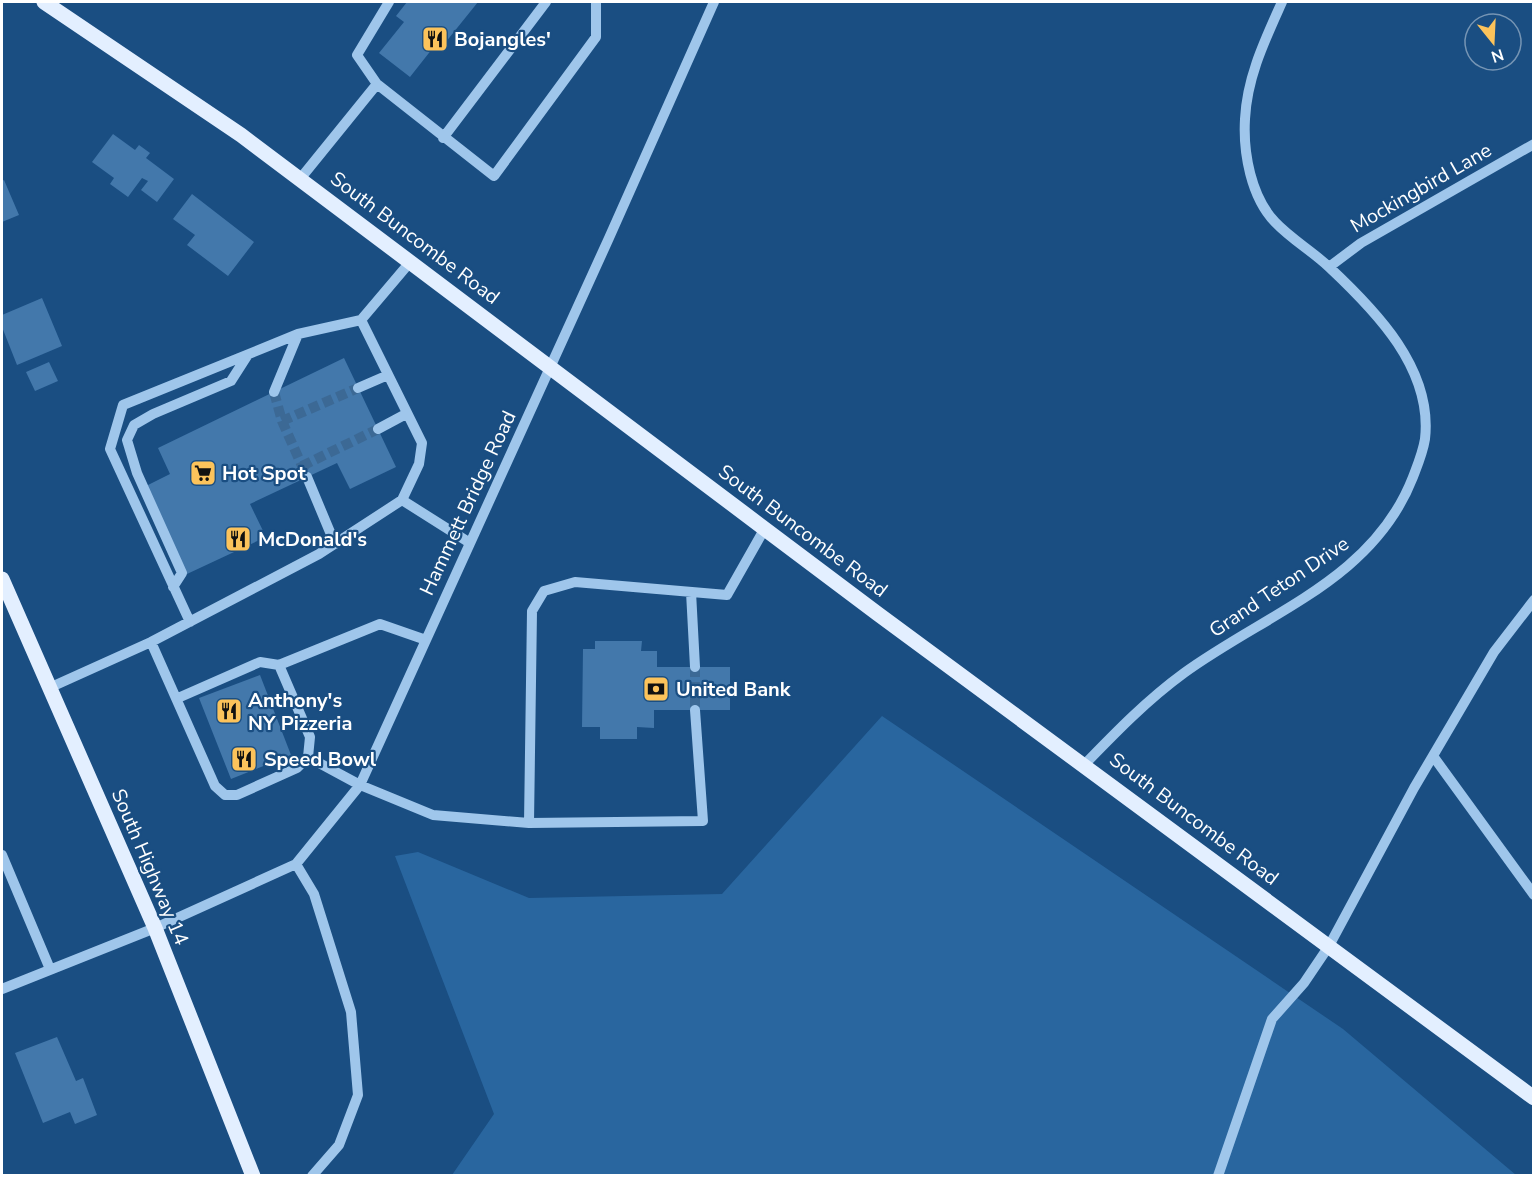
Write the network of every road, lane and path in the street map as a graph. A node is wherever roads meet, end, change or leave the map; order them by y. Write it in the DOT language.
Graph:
graph roads {
  1 [pos="44,2"];
  2 [pos="389,2"];
  3 [pos="546,2"];
  4 [pos="596,2"];
  5 [pos="714,2"];
  6 [pos="1282,2"];
  7 [pos="377,84"];
  8 [pos="443,138"];
  9 [pos="1533,144"];
  10 [pos="300,179"];
  11 [pos="411,261"];
  12 [pos="1329,267"];
  13 [pos="361,320"];
  14 [pos="298,334"];
  15 [pos="247,356"];
  16 [pos="551,366"];
  17 [pos="388,375"];
  18 [pos="358,388"];
  19 [pos="274,392"];
  20 [pos="406,414"];
  21 [pos="378,429"];
  22 [pos="307,477"];
  23 [pos="402,500"];
  24 [pos="765,528"];
  25 [pos="470,543"];
  26 [pos="335,544"];
  27 [pos="2,579"];
  28 [pos="173,587"];
  29 [pos="691,592"];
  30 [pos="1533,600"];
  31 [pos="190,622"];
  32 [pos="426,640"];
  33 [pos="150,642"];
  34 [pos="279,665"];
  35 [pos="695,667"];
  36 [pos="49,688"];
  37 [pos="178,698"];
  38 [pos="695,710"];
  39 [pos="1433,756"];
  40 [pos="308,757"];
  41 [pos="1085,764"];
  42 [pos="360,785"];
  43 [pos="529,824"];
  44 [pos="2,855"];
  45 [pos="296,864"];
  46 [pos="1533,895"];
  47 [pos="155,928"];
  48 [pos="1329,946"];
  49 [pos="50,969"];
  50 [pos="2,989"];
  51 [pos="1533,1098"];
  52 [pos="253,1176"];
  53 [pos="312,1176"];
  54 [pos="1218,1176"];
  1 -- 10 [label="main road, South Buncombe Road"];
  2 -- 7 [label="street"];
  3 -- 8 [label="street"];
  4 -- 8 [label="street"];
  5 -- 16 [label="street, Hammett Bridge Road"];
  6 -- 12 [label="street, Grand Teton Drive"];
  7 -- 8 [label="street"];
  7 -- 10 [label="street"];
  9 -- 12 [label="street, Mockingbird Lane"];
  10 -- 11 [label="main road, South Buncombe Road"];
  11 -- 13 [label="street"];
  11 -- 16 [label="main road, South Buncombe Road"];
  12 -- 41 [label="street, Grand Teton Drive"];
  13 -- 14 [label="street"];
  13 -- 17 [label="street"];
  14 -- 15 [label="street"];
  14 -- 19 [label="street"];
  15 -- 28 [label="street"];
  15 -- 28 [label="street"];
  16 -- 24 [label="main road, South Buncombe Road"];
  16 -- 25 [label="street, Hammett Bridge Road"];
  17 -- 18 [label="street"];
  17 -- 20 [label="street"];
  20 -- 21 [label="street"];
  20 -- 23 [label="street"];
  22 -- 26 [label="street"];
  23 -- 25 [label="street"];
  23 -- 26 [label="street"];
  24 -- 29 [label="street"];
  24 -- 41 [label="main road, South Buncombe Road"];
  25 -- 32 [label="street, Hammett Bridge Road"];
  26 -- 31 [label="street"];
  27 -- 36 [label="main road, South Highway 14"];
  28 -- 31 [label="street"];
  29 -- 35 [label="street"];
  29 -- 43 [label="street"];
  30 -- 39 [label="street"];
  31 -- 33 [label="street"];
  32 -- 34 [label="street"];
  32 -- 42 [label="street, Hammett Bridge Road"];
  33 -- 36 [label="street"];
  33 -- 37 [label="street"];
  34 -- 37 [label="street"];
  34 -- 40 [label="street"];
  36 -- 47 [label="main road, South Highway 14"];
  37 -- 40 [label="street"];
  38 -- 43 [label="street"];
  39 -- 46 [label="street"];
  39 -- 48 [label="street"];
  40 -- 42 [label="street"];
  41 -- 48 [label="main road, South Buncombe Road"];
  42 -- 43 [label="street"];
  42 -- 45 [label="street, Hammett Bridge Road"];
  44 -- 49 [label="street"];
  45 -- 47 [label="street, Hammett Bridge Road"];
  45 -- 53 [label="street"];
  47 -- 49 [label="street, Hammett Bridge Road"];
  47 -- 52 [label="main road, South Highway 14"];
  48 -- 51 [label="main road, South Buncombe Road"];
  48 -- 54 [label="street"];
  49 -- 50 [label="street, Hammett Bridge Road"];
}
